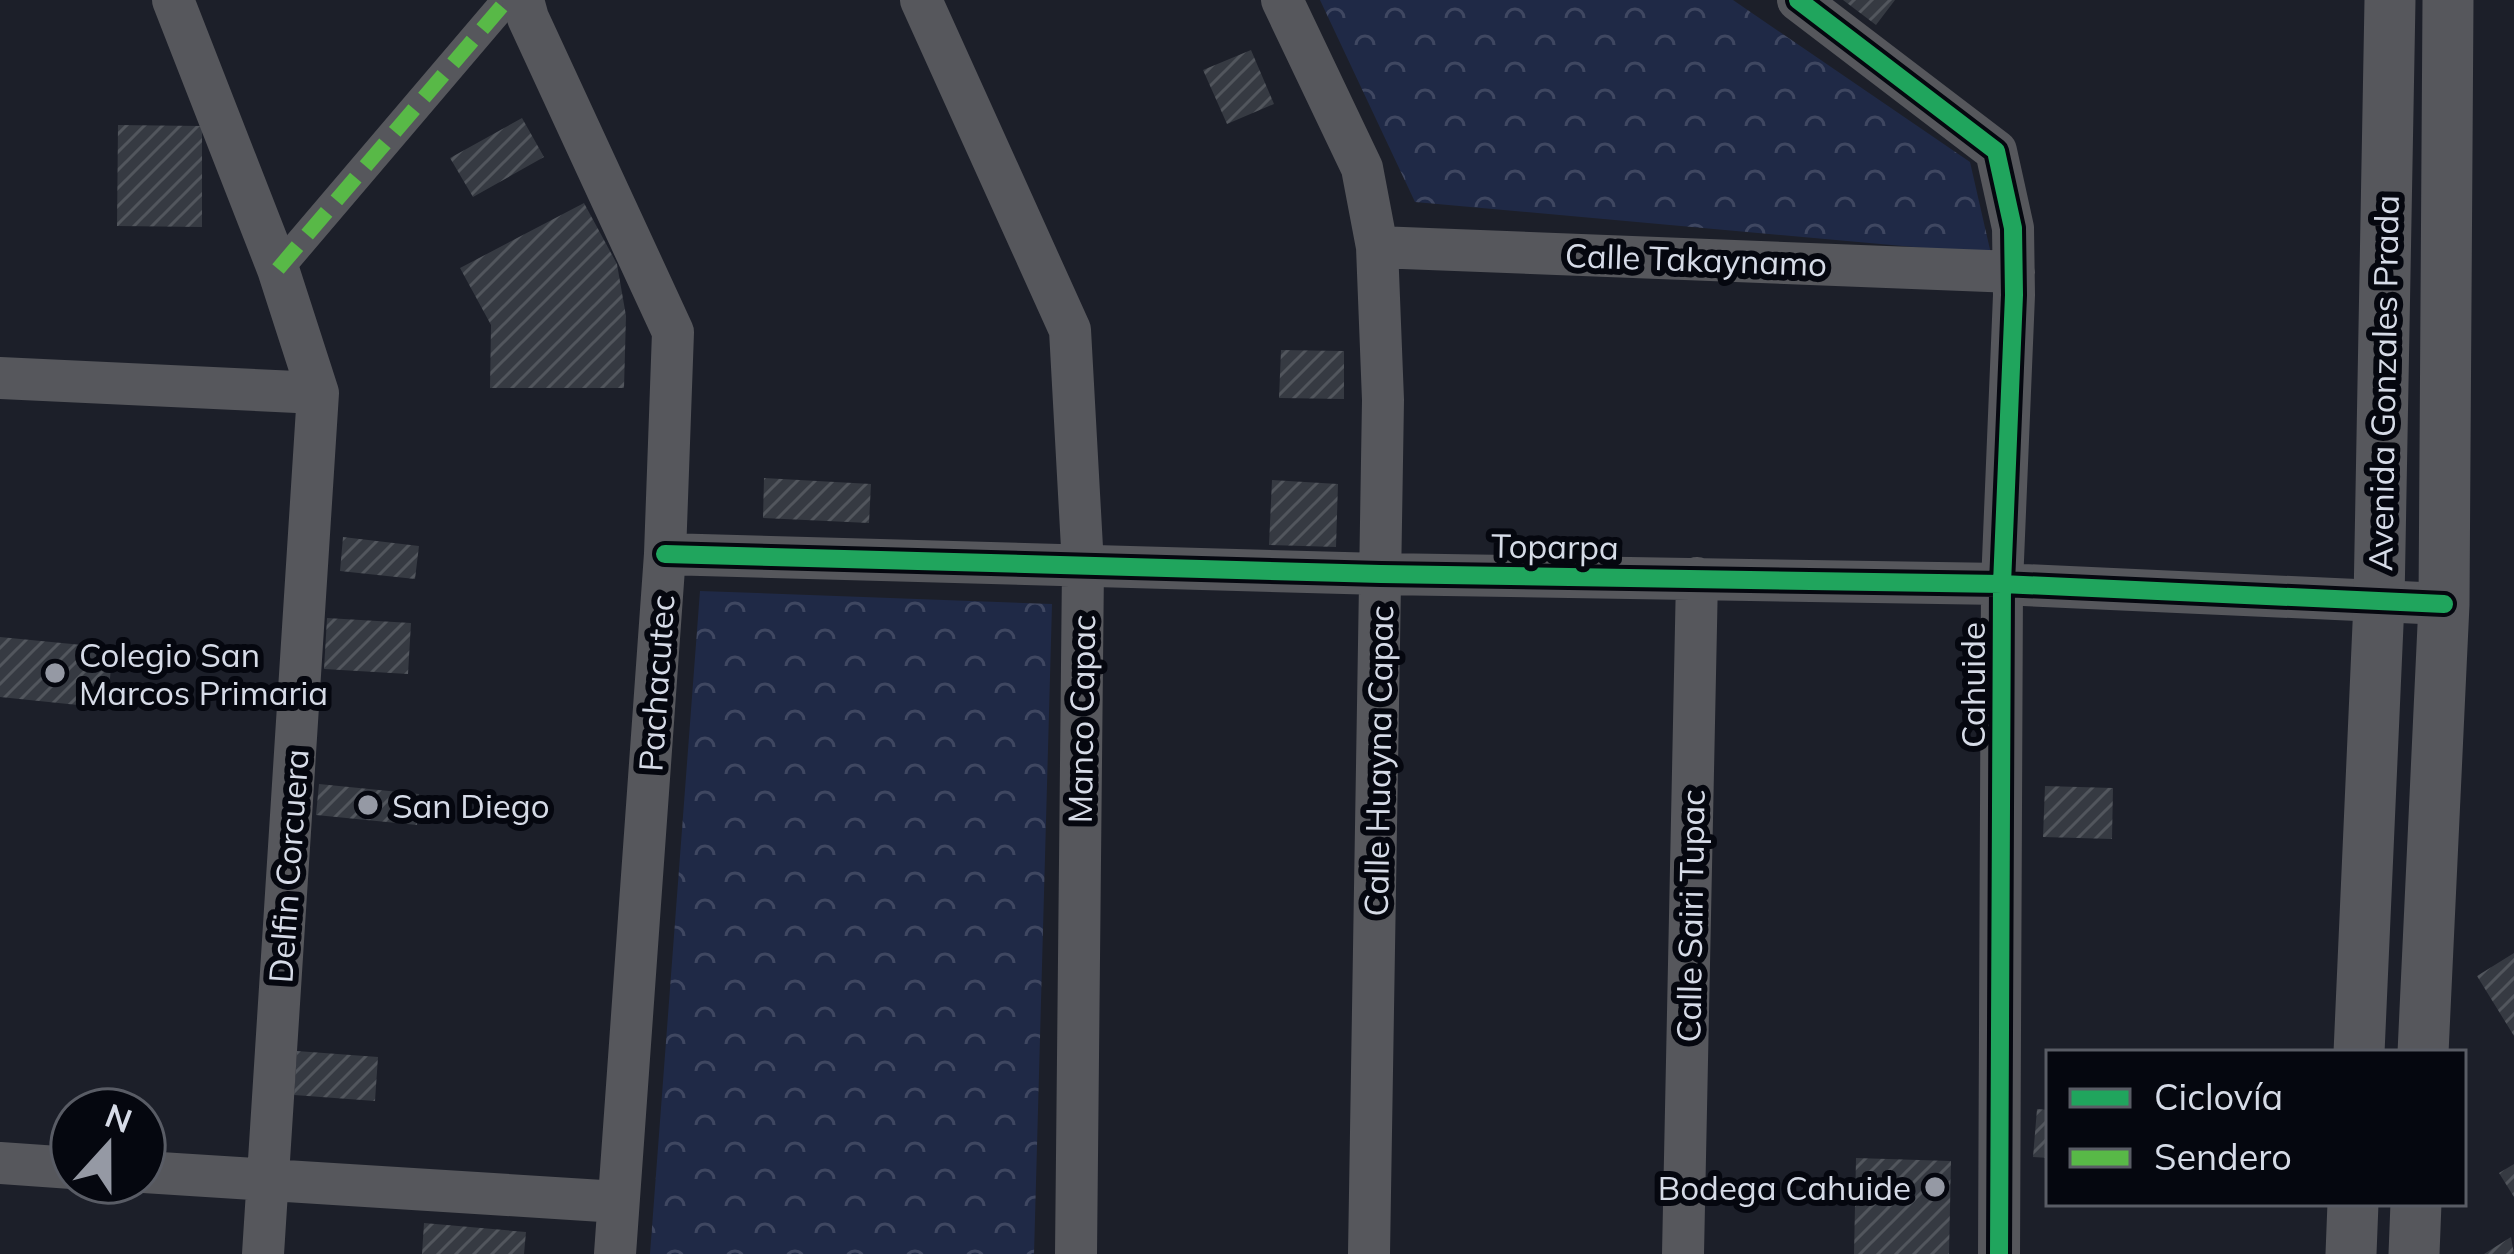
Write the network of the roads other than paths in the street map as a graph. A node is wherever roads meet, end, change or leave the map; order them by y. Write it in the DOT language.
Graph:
graph roads {
  1 [pos="172,0"];
  2 [pos="507,0"];
  3 [pos="523,0"];
  4 [pos="921,0"];
  5 [pos="1282,0"];
  6 [pos="1798,0"];
  7 [pos="2448,0"];
  8 [pos="2386,7"];
  9 [pos="1378,247"];
  10 [pos="278,269"];
  11 [pos="2014,272"];
  12 [pos="0,378"];
  13 [pos="317,393"];
  14 [pos="665,554"];
  15 [pos="1083,566"];
  16 [pos="1381,574"];
  17 [pos="1697,578"];
  18 [pos="2002,584"];
  19 [pos="2379,602"];
  20 [pos="2444,604"];
  21 [pos="2359,1050"];
  22 [pos="2423,1050"];
  23 [pos="0,1163"];
  24 [pos="48,1166"];
  25 [pos="168,1174"];
  26 [pos="268,1180"];
  27 [pos="618,1202"];
  28 [pos="2353,1206"];
  29 [pos="2416,1206"];
  30 [pos="263,1254"];
  31 [pos="615,1254"];
  32 [pos="1076,1254"];
  33 [pos="1369,1254"];
  34 [pos="1683,1254"];
  35 [pos="1999,1254"];
  36 [pos="2351,1254"];
  37 [pos="2414,1254"];
  1 -- 10 [label="street, Delfin Corcuera"];
  2 -- 10 [label="street"];
  3 -- 14 [label="street, Pachacutec"];
  4 -- 15 [label="street, Manco Capac"];
  5 -- 9 [label="street, Calle Huayna Capac"];
  6 -- 11 [label="street, Cahuide"];
  7 -- 20 [label="street, Avenida Gonzales Prada"];
  8 -- 19 [label="street, Avenida Gonzales Prada"];
  9 -- 11 [label="street, Calle Takaynamo"];
  9 -- 16 [label="street, Calle Huayna Capac"];
  10 -- 13 [label="street, Delfin Corcuera"];
  11 -- 18 [label="street, Cahuide"];
  12 -- 13 [label="street"];
  13 -- 26 [label="street, Delfin Corcuera"];
  14 -- 15 [label="street, Toparpa"];
  14 -- 27 [label="street, Pachacutec"];
  15 -- 16 [label="street, Toparpa"];
  15 -- 32 [label="street, Manco Capac"];
  16 -- 17 [label="street, Toparpa"];
  16 -- 33 [label="street, Calle Huayna Capac"];
  17 -- 18 [label="street, Toparpa"];
  17 -- 34 [label="street, Calle Sairi Tupac"];
  18 -- 19 [label="street, Toparpa"];
  18 -- 35 [label="street, Cahuide"];
  19 -- 20 [label="street, Toparpa"];
  19 -- 21 [label="street, Avenida Gonzales Prada"];
  20 -- 22 [label="street, Avenida Gonzales Prada"];
  23 -- 24 [label="street"];
  25 -- 26 [label="street"];
  26 -- 27 [label="street"];
  26 -- 30 [label="street, Delfin Corcuera"];
  27 -- 31 [label="street, Pachacutec"];
  28 -- 36 [label="street"];
  29 -- 37 [label="street"];
}
